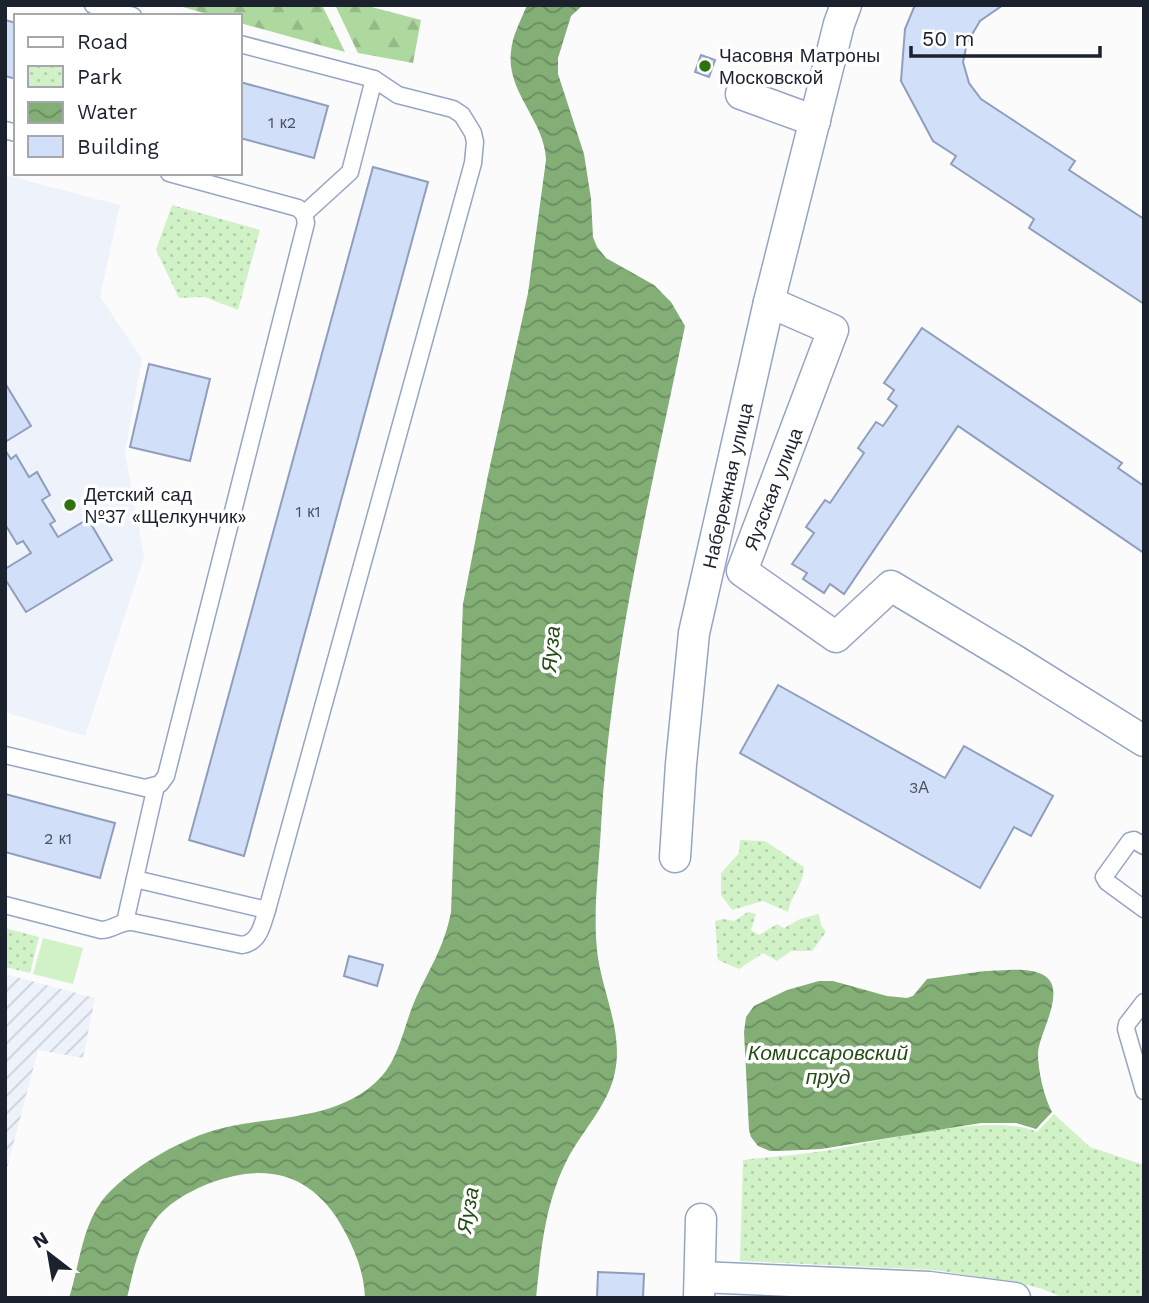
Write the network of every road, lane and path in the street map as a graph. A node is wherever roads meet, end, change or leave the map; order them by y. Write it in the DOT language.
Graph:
graph roads {
  1 [pos="93,5"];
  2 [pos="846,5"];
  3 [pos="126,14"];
  4 [pos="242,45"];
  5 [pos="374,79"];
  6 [pos="741,93"];
  7 [pos="815,121"];
  8 [pos="176,175"];
  9 [pos="304,214"];
  10 [pos="769,302"];
  11 [pos="1144,741"];
  12 [pos="5,755"];
  13 [pos="156,786"];
  14 [pos="1144,846"];
  15 [pos="675,857"];
  16 [pos="135,879"];
  17 [pos="5,905"];
  18 [pos="1144,909"];
  19 [pos="267,910"];
  20 [pos="125,922"];
  21 [pos="1144,1002"];
  22 [pos="1144,1091"];
  23 [pos="702,1219"];
  24 [pos="700,1287"];
  25 [pos="1015,1298"];
  1 -- 3 [label="lane"];
  2 -- 7 [label="street, Набережная улица"];
  4 -- 5 [label="lane"];
  5 -- 9 [label="lane"];
  5 -- 19 [label="lane"];
  6 -- 7 [label="street"];
  7 -- 10 [label="street, Набережная улица"];
  8 -- 9 [label="lane"];
  9 -- 13 [label="lane"];
  10 -- 11 [label="street, Яузская улица"];
  10 -- 15 [label="street, Набережная улица"];
  12 -- 13 [label="lane"];
  13 -- 16 [label="lane"];
  14 -- 18 [label="lane"];
  16 -- 19 [label="lane"];
  16 -- 20 [label="lane"];
  17 -- 20 [label="lane"];
  19 -- 20 [label="lane"];
  21 -- 22 [label="lane"];
  23 -- 24 [label="street"];
  24 -- 25 [label="street"];
}
